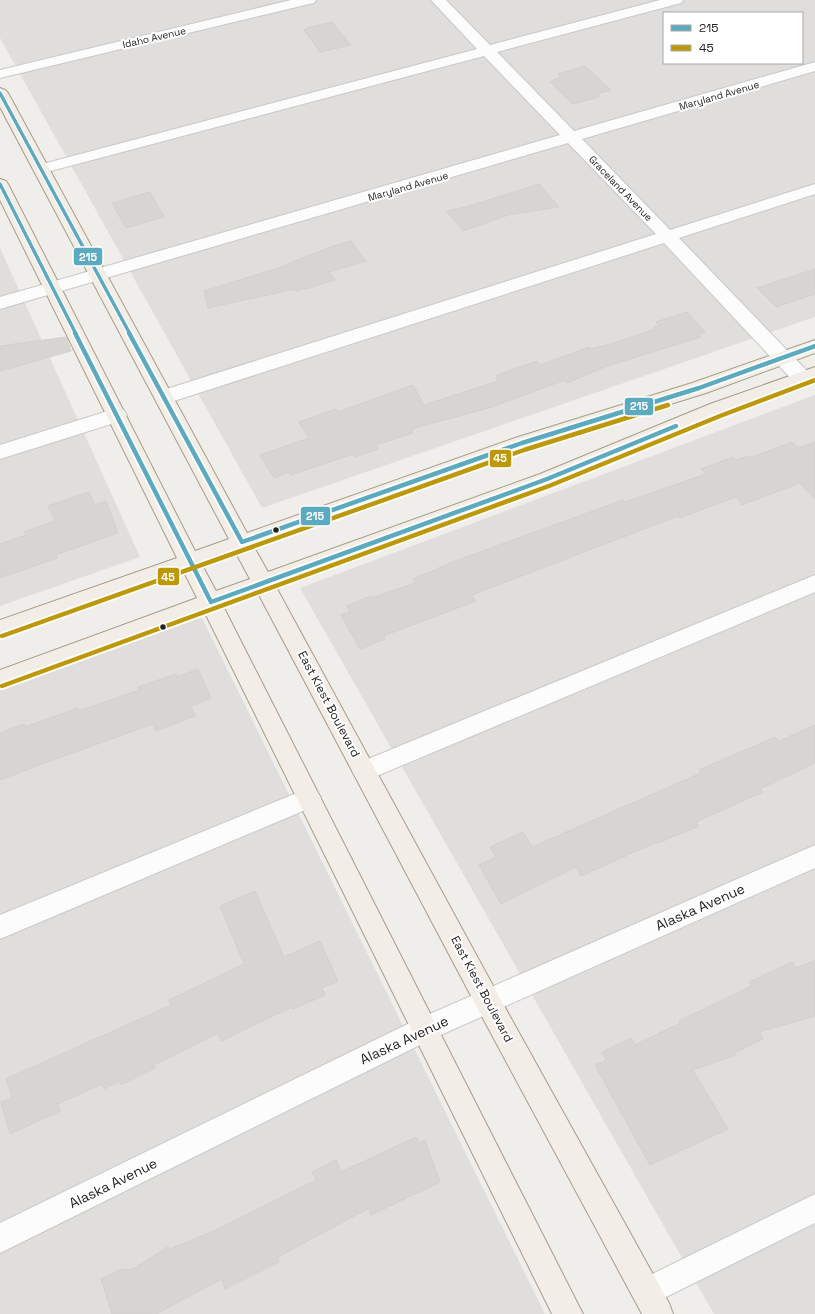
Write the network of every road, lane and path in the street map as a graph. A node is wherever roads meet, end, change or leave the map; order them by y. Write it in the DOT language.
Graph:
graph roads {
  1 [pos="309,0"];
  2 [pos="438,0"];
  3 [pos="676,0"];
  4 [pos="488,51"];
  5 [pos="815,66"];
  6 [pos="0,74"];
  7 [pos="0,93"];
  8 [pos="572,138"];
  9 [pos="41,169"];
  10 [pos="0,184"];
  11 [pos="815,189"];
  12 [pos="667,236"];
  13 [pos="98,276"];
  14 [pos="52,288"];
  15 [pos="0,303"];
  16 [pos="815,346"];
  17 [pos="782,358"];
  18 [pos="808,376"];
  19 [pos="164,397"];
  20 [pos="116,415"];
  21 [pos="0,452"];
  22 [pos="242,542"];
  23 [pos="190,561"];
  24 [pos="264,582"];
  25 [pos="815,582"];
  26 [pos="210,602"];
  27 [pos="0,629"];
  28 [pos="0,679"];
  29 [pos="364,771"];
  30 [pos="309,798"];
  31 [pos="815,856"];
  32 [pos="0,927"];
  33 [pos="488,1002"];
  34 [pos="425,1029"];
  35 [pos="815,1208"];
  36 [pos="0,1238"];
  37 [pos="652,1303"];
  38 [pos="568,1314"];
  1 -- 6 [label="street, Idaho Avenue"];
  2 -- 4 [label="street, Graceland Avenue"];
  3 -- 4 [label="street"];
  4 -- 8 [label="street, Graceland Avenue"];
  4 -- 9 [label="street"];
  5 -- 8 [label="street, Maryland Avenue"];
  7 -- 9 [label="main road, East Kiest Boulevard"];
  8 -- 12 [label="street, Graceland Avenue"];
  8 -- 13 [label="street, Maryland Avenue"];
  9 -- 13 [label="main road, East Kiest Boulevard"];
  10 -- 14 [label="main road"];
  11 -- 12 [label="street"];
  12 -- 17 [label="street, Graceland Avenue"];
  12 -- 19 [label="street"];
  13 -- 14 [label="street, Maryland Avenue"];
  13 -- 19 [label="main road, East Kiest Boulevard"];
  14 -- 15 [label="street, Maryland Avenue"];
  14 -- 20 [label="main road"];
  16 -- 17 [label="main road"];
  17 -- 18 [label="street, Graceland Avenue"];
  17 -- 22 [label="main road"];
  18 -- 24 [label="main road"];
  19 -- 22 [label="main road, East Kiest Boulevard"];
  20 -- 21 [label="street"];
  20 -- 23 [label="main road"];
  22 -- 23 [label="main road"];
  22 -- 24 [label="main road, East Kiest Boulevard"];
  23 -- 26 [label="main road"];
  23 -- 27 [label="main road"];
  24 -- 26 [label="main road"];
  24 -- 29 [label="main road, East Kiest Boulevard"];
  25 -- 29 [label="street"];
  26 -- 28 [label="main road"];
  26 -- 30 [label="main road"];
  29 -- 33 [label="main road, East Kiest Boulevard"];
  30 -- 32 [label="street"];
  30 -- 34 [label="main road"];
  31 -- 33 [label="street, Alaska Avenue"];
  33 -- 34 [label="street, Alaska Avenue"];
  33 -- 37 [label="main road, East Kiest Boulevard"];
  34 -- 36 [label="street, Alaska Avenue"];
  34 -- 38 [label="main road"];
  35 -- 37 [label="street"];
}
